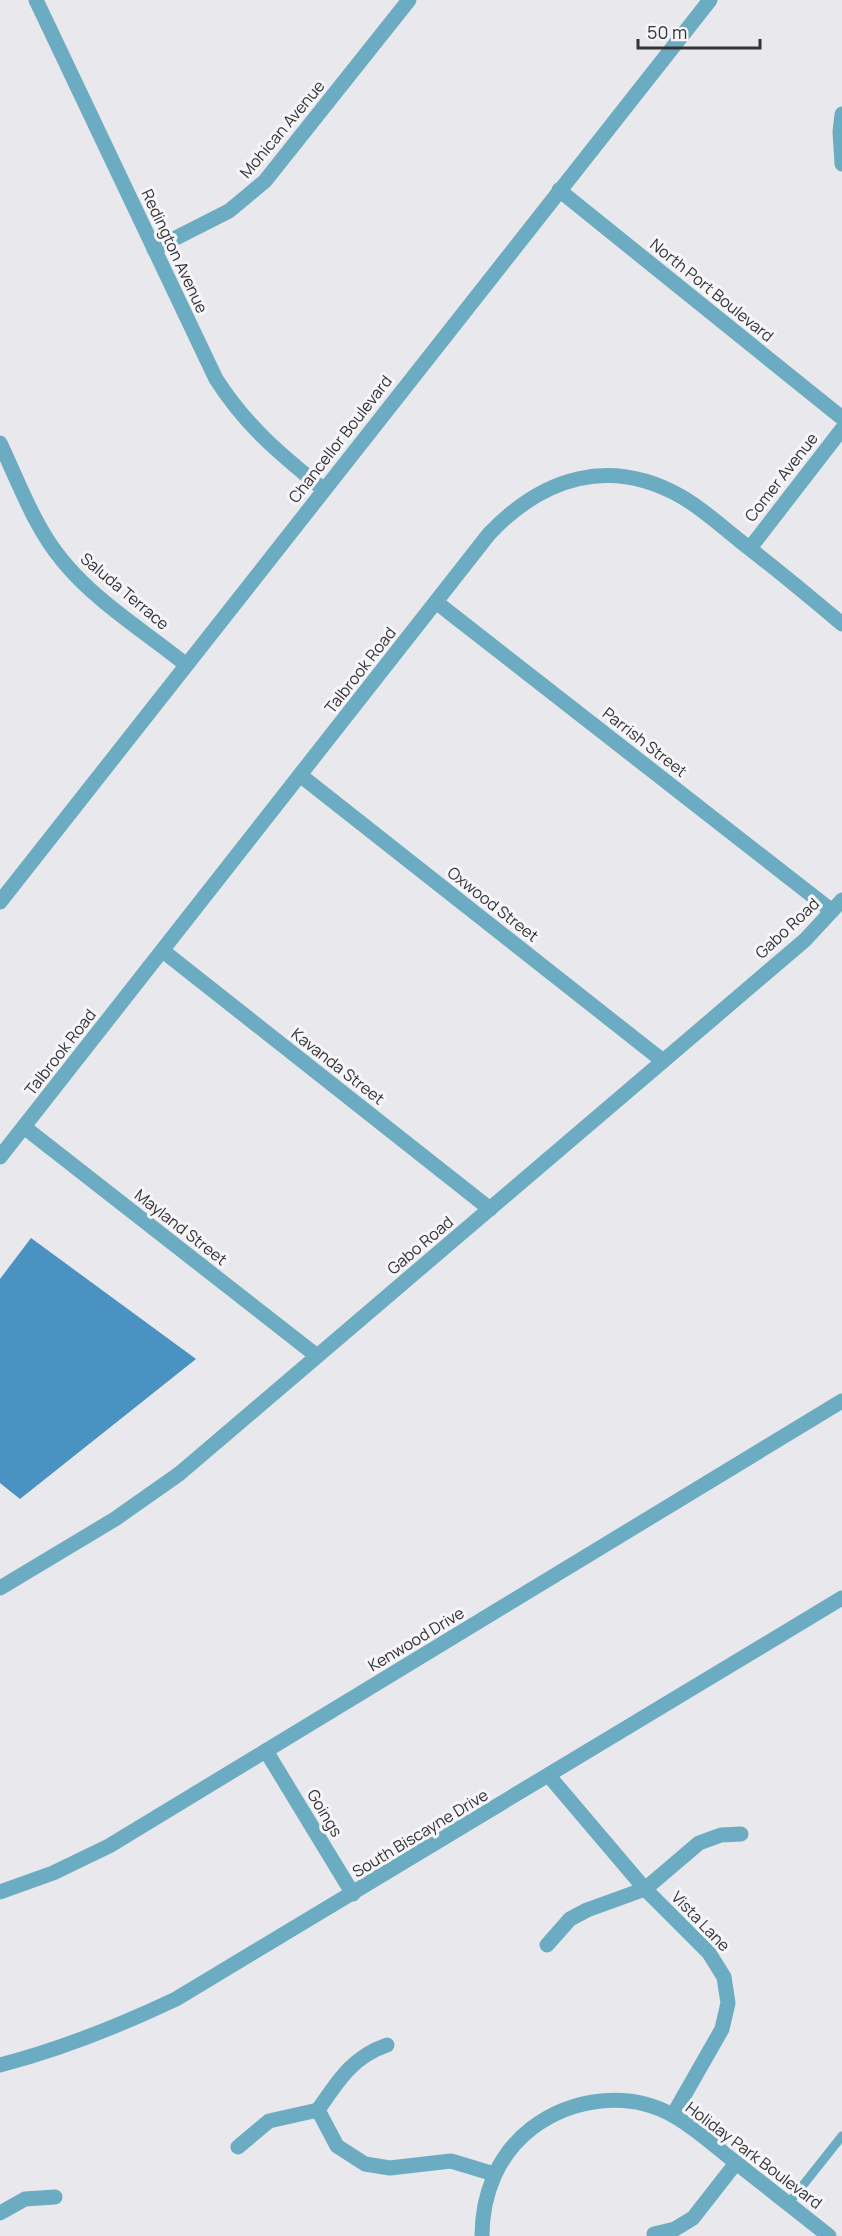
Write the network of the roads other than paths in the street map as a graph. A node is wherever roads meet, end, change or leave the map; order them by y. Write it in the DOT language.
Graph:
graph roads {
  1 [pos="36,0"];
  2 [pos="409,0"];
  3 [pos="710,0"];
  4 [pos="842,114"];
  5 [pos="842,164"];
  6 [pos="560,190"];
  7 [pos="154,249"];
  8 [pos="842,418"];
  9 [pos="842,429"];
  10 [pos="0,443"];
  11 [pos="323,489"];
  12 [pos="750,548"];
  13 [pos="436,602"];
  14 [pos="842,624"];
  15 [pos="185,664"];
  16 [pos="300,775"];
  17 [pos="0,902"];
  18 [pos="837,905"];
  19 [pos="163,951"];
  20 [pos="663,1062"];
  21 [pos="24,1127"];
  22 [pos="0,1157"];
  23 [pos="490,1209"];
  24 [pos="316,1356"];
  25 [pos="842,1401"];
  26 [pos="0,1588"];
  27 [pos="842,1598"];
  28 [pos="266,1751"];
  29 [pos="549,1776"];
  30 [pos="741,1834"];
  31 [pos="645,1889"];
  32 [pos="0,1892"];
  33 [pos="353,1894"];
  34 [pos="547,1945"];
  35 [pos="387,2044"];
  36 [pos="0,2065"];
  37 [pos="318,2110"];
  38 [pos="673,2115"];
  39 [pos="842,2136"];
  40 [pos="238,2147"];
  41 [pos="736,2163"];
  42 [pos="494,2174"];
  43 [pos="55,2197"];
  44 [pos="788,2204"];
  45 [pos="0,2213"];
  46 [pos="654,2234"];
  47 [pos="482,2236"];
  48 [pos="829,2236"];
  1 -- 7 [label="street, Redington Avenue"];
  2 -- 7 [label="street, Mohican Avenue"];
  3 -- 6 [label="street, Chancellor Boulevard"];
  4 -- 5 [label="street"];
  6 -- 8 [label="street, North Port Boulevard"];
  6 -- 11 [label="street, Chancellor Boulevard"];
  7 -- 11 [label="street, Redington Avenue"];
  9 -- 12 [label="street, Comer Avenue"];
  10 -- 15 [label="street, Saluda Terrace"];
  11 -- 15 [label="street, Chancellor Boulevard"];
  12 -- 13 [label="street, Talbrook Road"];
  12 -- 14 [label="street, Talbrook Road"];
  13 -- 16 [label="street, Talbrook Road"];
  13 -- 18 [label="street, Parrish Street"];
  15 -- 17 [label="street, Chancellor Boulevard"];
  16 -- 19 [label="street, Talbrook Road"];
  16 -- 20 [label="street, Oxwood Street"];
  18 -- 20 [label="street, Gabo Road"];
  19 -- 21 [label="street, Talbrook Road"];
  19 -- 23 [label="street, Kavanda Street"];
  20 -- 23 [label="street, Gabo Road"];
  21 -- 22 [label="street, Talbrook Road"];
  21 -- 24 [label="street, Mayland Street"];
  23 -- 24 [label="street, Gabo Road"];
  24 -- 26 [label="street, Gabo Road"];
  25 -- 28 [label="street, Kenwood Drive"];
  27 -- 29 [label="street, South Biscayne Drive"];
  28 -- 32 [label="street, Kenwood Drive"];
  28 -- 33 [label="street, Goings"];
  29 -- 31 [label="street, Vista Lane"];
  29 -- 33 [label="street, South Biscayne Drive"];
  30 -- 31 [label="street"];
  31 -- 34 [label="street"];
  31 -- 38 [label="street, Vista Lane"];
  33 -- 36 [label="street, South Biscayne Drive"];
  35 -- 37 [label="street"];
  37 -- 40 [label="street"];
  37 -- 42 [label="street"];
  38 -- 41 [label="street, Holiday Park Boulevard"];
  38 -- 42 [label="street, Holiday Park Boulevard"];
  39 -- 44 [label="lane"];
  41 -- 44 [label="street, Holiday Park Boulevard"];
  41 -- 46 [label="street"];
  42 -- 47 [label="street, Holiday Park Boulevard"];
  43 -- 45 [label="street"];
  44 -- 48 [label="street, Holiday Park Boulevard"];
}
